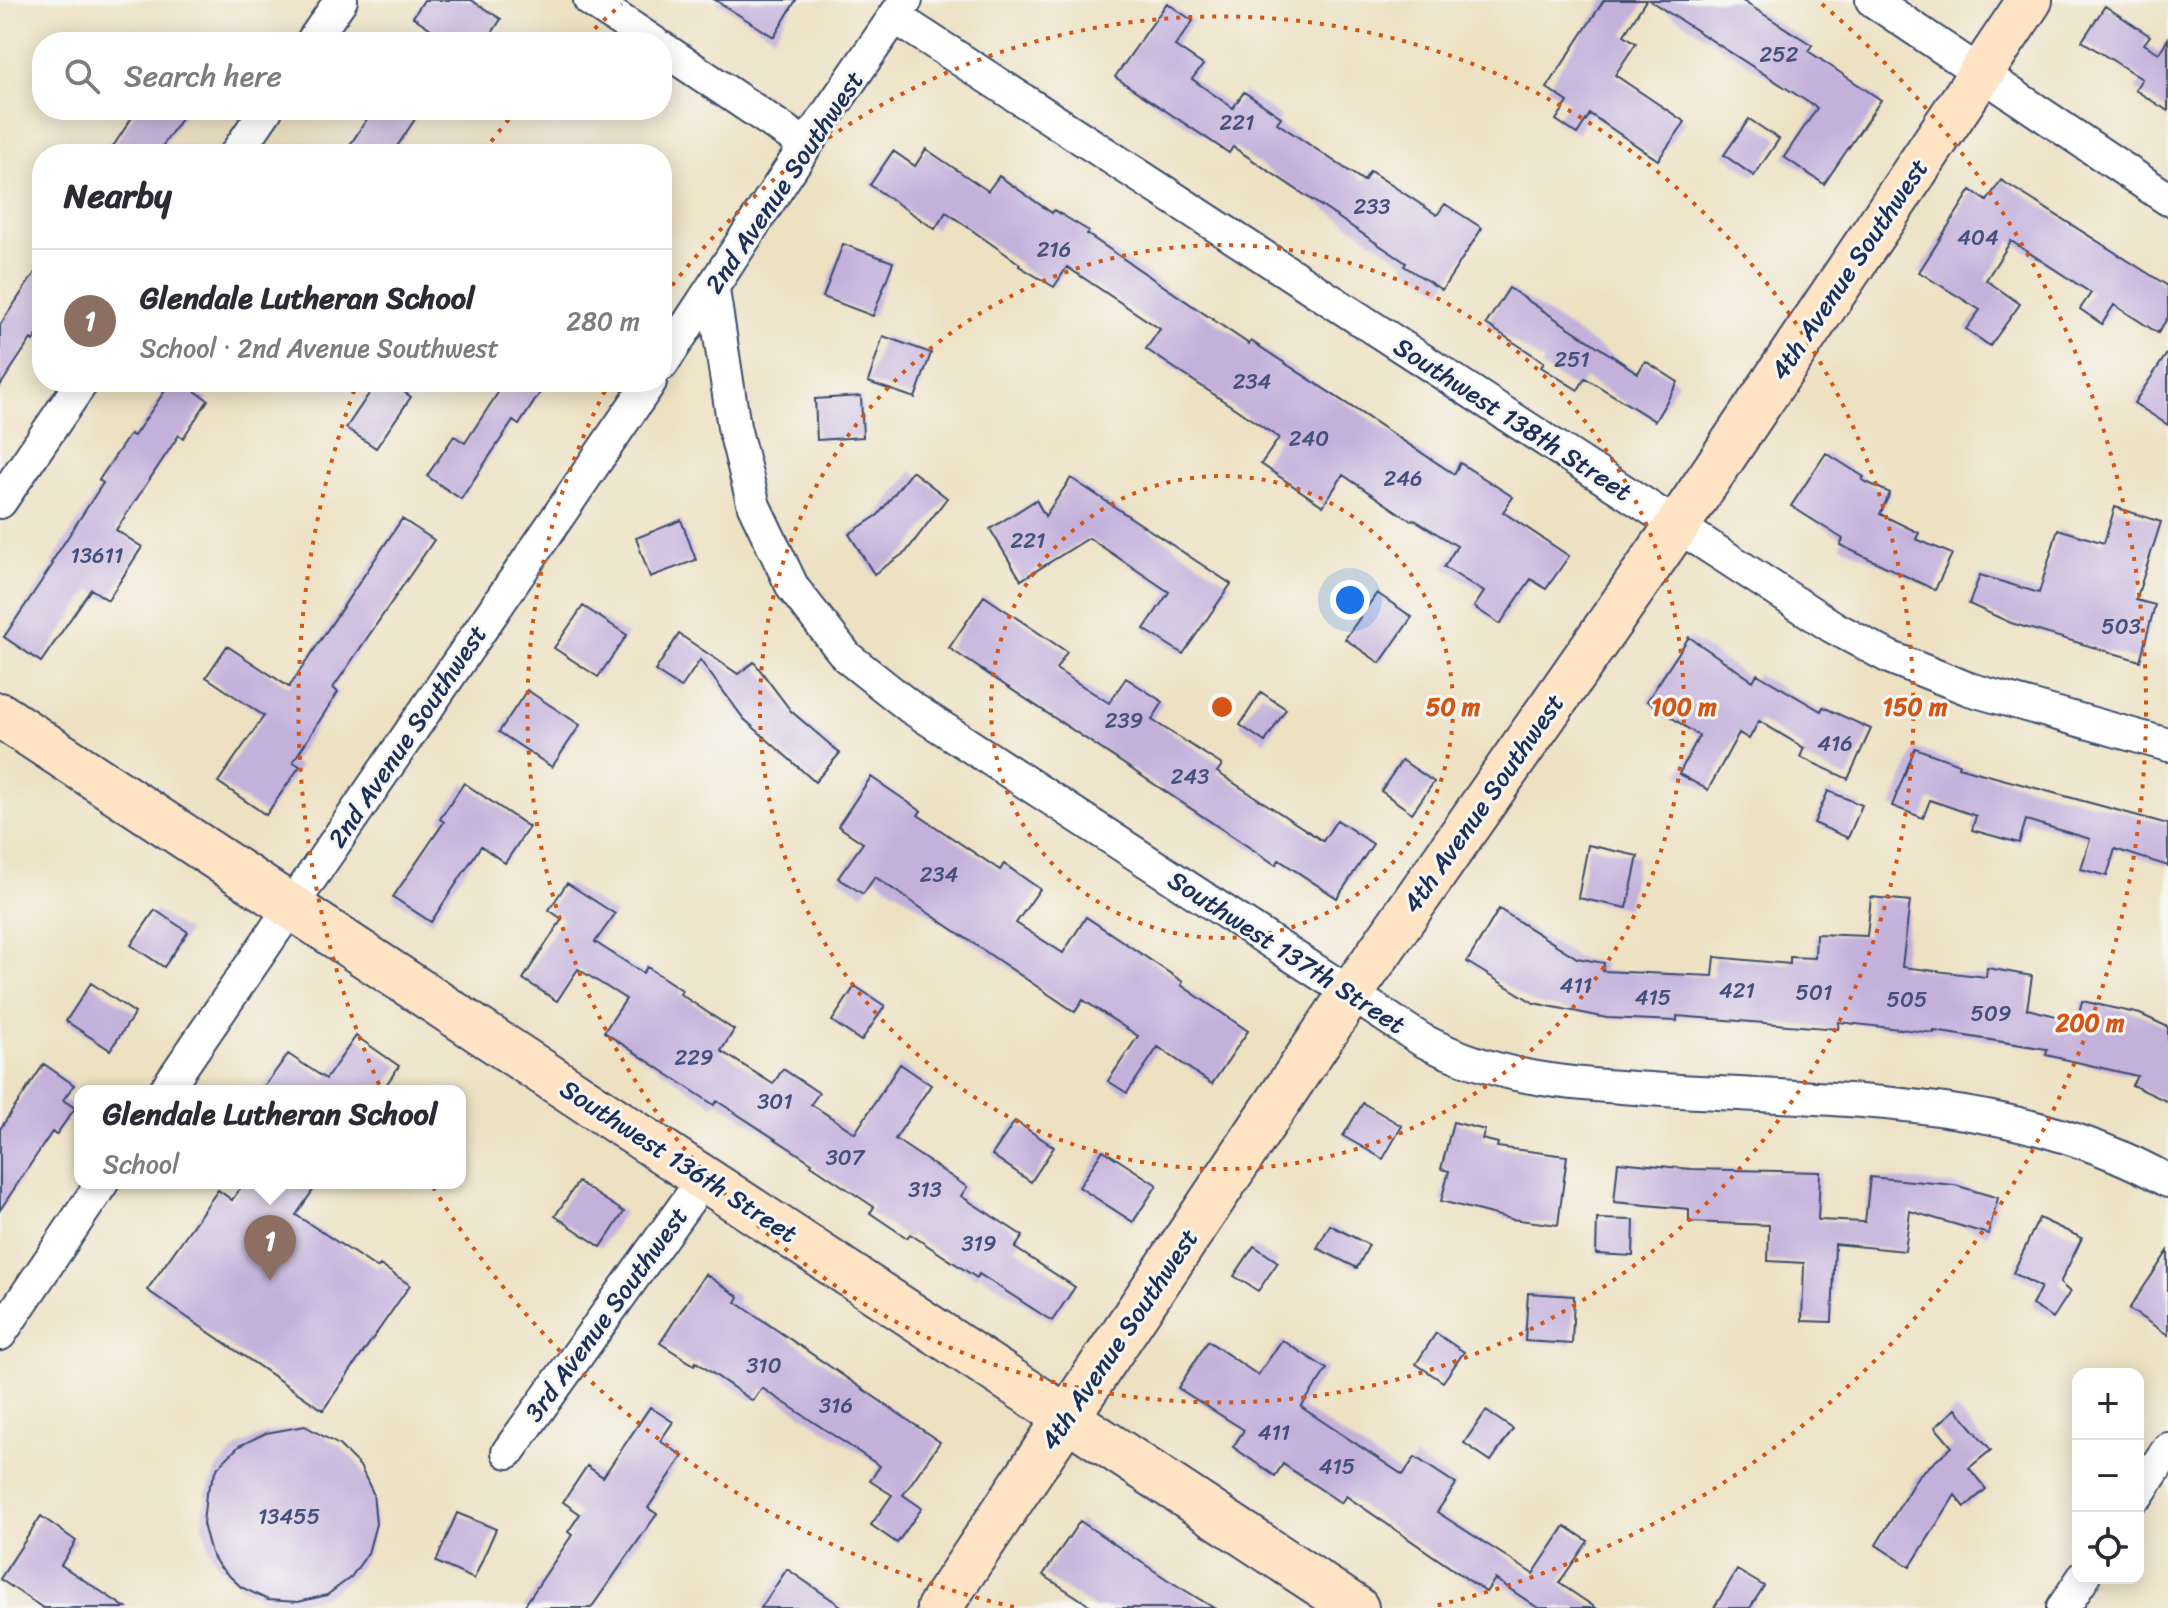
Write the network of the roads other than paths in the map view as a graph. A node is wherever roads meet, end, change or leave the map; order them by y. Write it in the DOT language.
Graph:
graph roads {
  1 [pos="341,0"];
  2 [pos="590,0"];
  3 [pos="1872,0"];
  4 [pos="2030,0"];
  5 [pos="901,8"];
  6 [pos="319,32"];
  7 [pos="638,32"];
  8 [pos="672,55"];
  9 [pos="1980,74"];
  10 [pos="259,120"];
  11 [pos="243,144"];
  12 [pos="806,145"];
  13 [pos="2168,199"];
  14 [pos="713,290"];
  15 [pos="672,349"];
  16 [pos="75,392"];
  17 [pos="643,392"];
  18 [pos="0,502"];
  19 [pos="1677,526"];
  20 [pos="0,715"];
  21 [pos="2168,745"];
  22 [pos="291,906"];
  23 [pos="1351,993"];
  24 [pos="169,1085"];
  25 [pos="705,1177"];
  26 [pos="2168,1181"];
  27 [pos="98,1189"];
  28 [pos="0,1334"];
  29 [pos="1067,1417"];
  30 [pos="2168,1449"];
  31 [pos="508,1452"];
  32 [pos="2144,1485"];
  33 [pos="939,1608"];
  34 [pos="1356,1608"];
  1 -- 6 [label="street"];
  2 -- 7 [label="street"];
  3 -- 9 [label="street"];
  4 -- 9 [label="street, 4th Avenue Southwest"];
  5 -- 12 [label="street, 2nd Avenue Southwest"];
  5 -- 19 [label="street, Southwest 138th Street"];
  8 -- 12 [label="street"];
  9 -- 13 [label="street"];
  9 -- 19 [label="street, 4th Avenue Southwest"];
  10 -- 11 [label="street"];
  12 -- 14 [label="street, 2nd Avenue Southwest"];
  14 -- 15 [label="street, 2nd Avenue Southwest"];
  14 -- 23 [label="street, Southwest 137th Street"];
  16 -- 18 [label="street"];
  17 -- 22 [label="street, 2nd Avenue Southwest"];
  19 -- 21 [label="street, Southwest 138th Street"];
  19 -- 23 [label="street, 4th Avenue Southwest"];
  20 -- 22 [label="street, Southwest 136th Street"];
  22 -- 24 [label="street, 2nd Avenue Southwest"];
  22 -- 25 [label="street, Southwest 136th Street"];
  23 -- 26 [label="street, Southwest 137th Street"];
  23 -- 29 [label="street, 4th Avenue Southwest"];
  25 -- 29 [label="street, Southwest 136th Street"];
  25 -- 31 [label="street, 3rd Avenue Southwest"];
  27 -- 28 [label="street"];
  29 -- 33 [label="street, 4th Avenue Southwest"];
  29 -- 34 [label="street, Southwest 136th Street"];
  30 -- 32 [label="street"];
}
